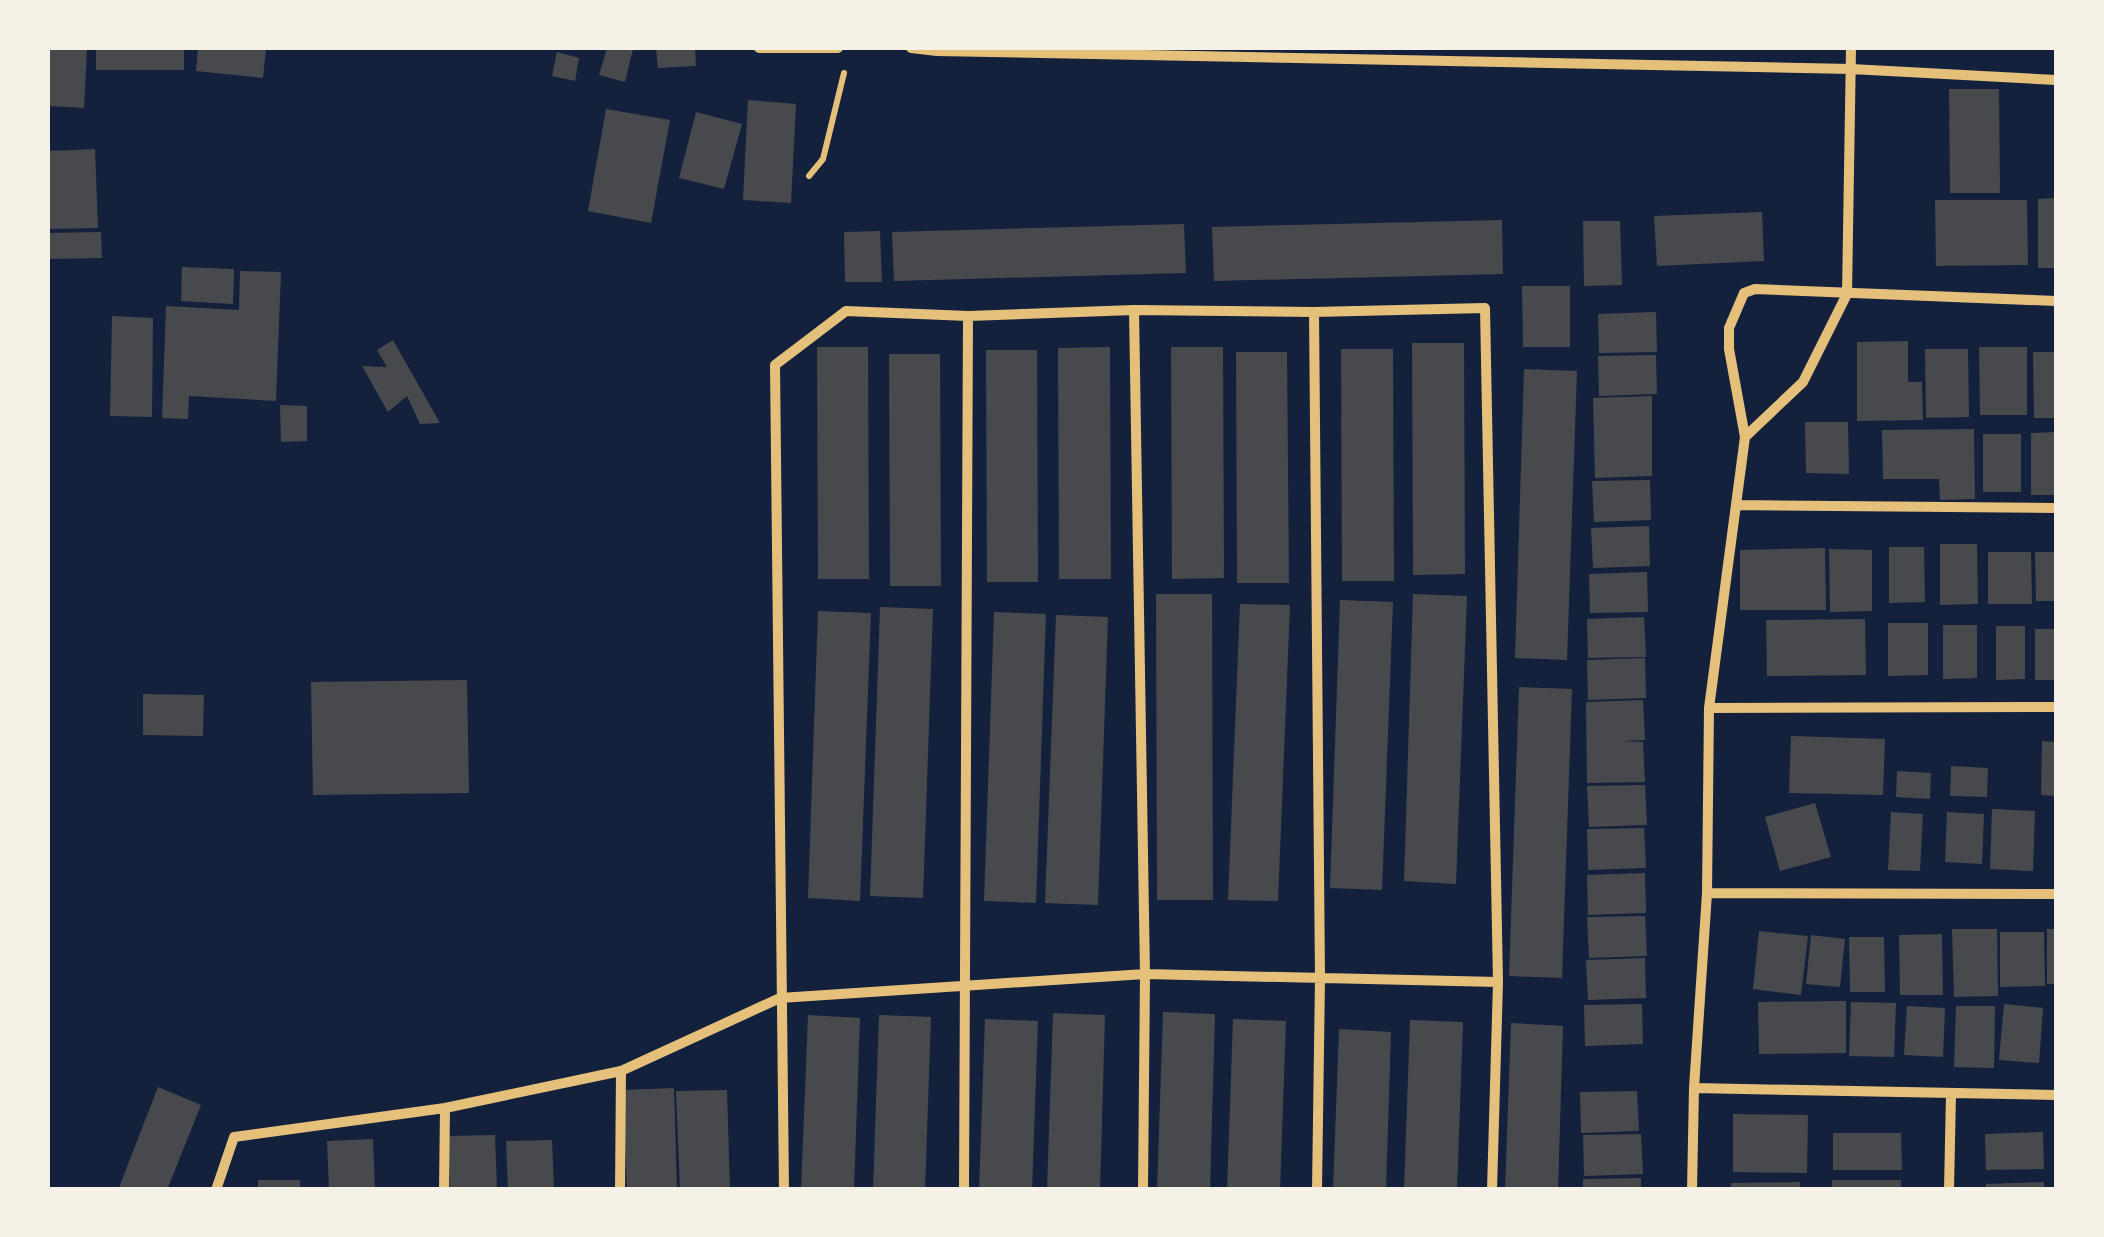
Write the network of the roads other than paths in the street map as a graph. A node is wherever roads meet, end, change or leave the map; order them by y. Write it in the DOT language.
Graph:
graph roads {
  1 [pos="759,48"];
  2 [pos="838,48"];
  3 [pos="911,48"];
  4 [pos="1851,48"];
  5 [pos="1852,68"];
  6 [pos="2056,80"];
  7 [pos="1846,294"];
  8 [pos="2056,301"];
  9 [pos="1134,310"];
  10 [pos="1314,312"];
  11 [pos="968,316"];
  12 [pos="1745,437"];
  13 [pos="1736,505"];
  14 [pos="2056,508"];
  15 [pos="2056,707"];
  16 [pos="1709,708"];
  17 [pos="1706,892"];
  18 [pos="2056,894"];
  19 [pos="1145,974"];
  20 [pos="1320,978"];
  21 [pos="1498,982"];
  22 [pos="965,987"];
  23 [pos="780,998"];
  24 [pos="621,1071"];
  25 [pos="1694,1088"];
  26 [pos="1951,1094"];
  27 [pos="2056,1095"];
  28 [pos="445,1108"];
  29 [pos="216,1190"];
  30 [pos="444,1190"];
  31 [pos="620,1190"];
  32 [pos="784,1190"];
  33 [pos="964,1190"];
  34 [pos="1143,1190"];
  35 [pos="1317,1190"];
  36 [pos="1492,1190"];
  37 [pos="1692,1190"];
  38 [pos="1949,1190"];
  1 -- 2 [label="street"];
  3 -- 5 [label="street"];
  4 -- 5 [label="street"];
  5 -- 6 [label="street"];
  5 -- 7 [label="street"];
  7 -- 8 [label="street"];
  7 -- 12 [label="street"];
  7 -- 12 [label="street"];
  9 -- 10 [label="street"];
  9 -- 11 [label="street"];
  9 -- 19 [label="street"];
  10 -- 20 [label="street"];
  10 -- 21 [label="street"];
  11 -- 22 [label="street"];
  11 -- 23 [label="street"];
  12 -- 13 [label="street"];
  13 -- 14 [label="street"];
  13 -- 16 [label="street"];
  15 -- 16 [label="street"];
  16 -- 17 [label="street"];
  17 -- 18 [label="street"];
  17 -- 25 [label="street"];
  19 -- 20 [label="street"];
  19 -- 22 [label="street"];
  19 -- 34 [label="street"];
  20 -- 21 [label="street"];
  20 -- 35 [label="street"];
  21 -- 36 [label="street"];
  22 -- 23 [label="street"];
  22 -- 33 [label="street"];
  23 -- 24 [label="street"];
  23 -- 32 [label="street"];
  24 -- 28 [label="street"];
  24 -- 31 [label="street"];
  25 -- 26 [label="street"];
  25 -- 37 [label="street"];
  26 -- 27 [label="street"];
  26 -- 38 [label="street"];
  28 -- 29 [label="street"];
  28 -- 30 [label="street"];
}
